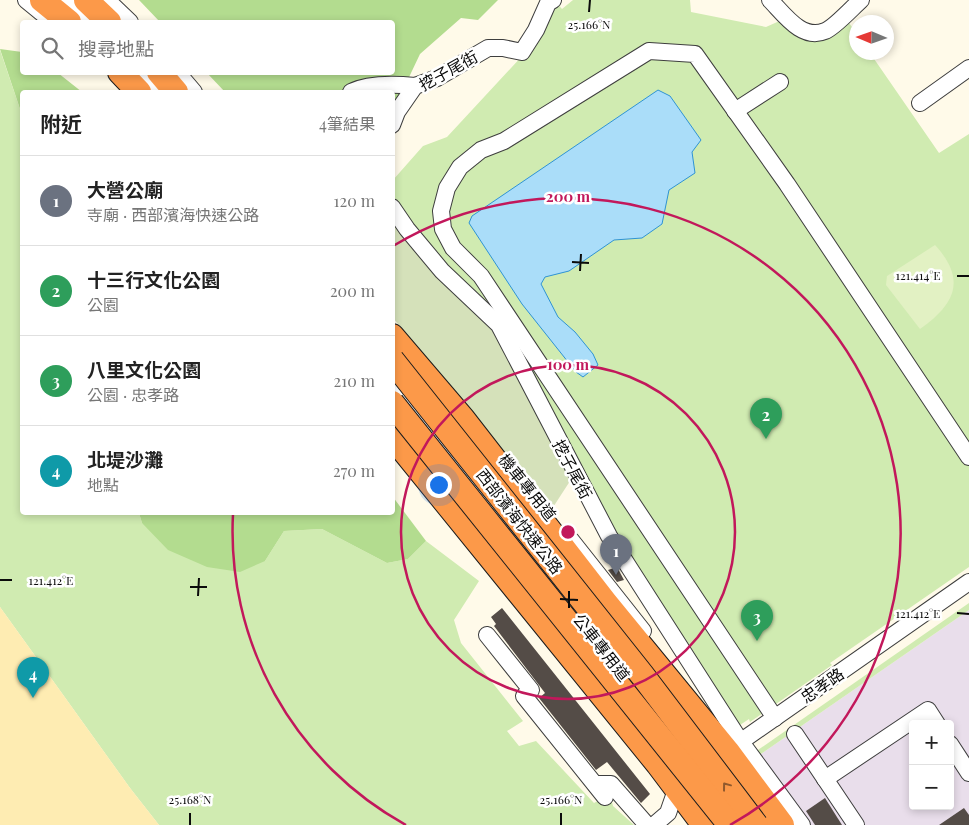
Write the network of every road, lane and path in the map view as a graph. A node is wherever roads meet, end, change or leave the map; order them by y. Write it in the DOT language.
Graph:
graph roads {
  1 [pos="26,0"];
  2 [pos="42,0"];
  3 [pos="67,0"];
  4 [pos="86,0"];
  5 [pos="107,0"];
  6 [pos="553,0"];
  7 [pos="770,0"];
  8 [pos="861,0"];
  9 [pos="51,20"];
  10 [pos="67,20"];
  11 [pos="90,20"];
  12 [pos="107,20"];
  13 [pos="128,20"];
  14 [pos="969,68"];
  15 [pos="110,75"];
  16 [pos="123,75"];
  17 [pos="144,75"];
  18 [pos="162,75"];
  19 [pos="180,75"];
  20 [pos="780,82"];
  21 [pos="415,86"];
  22 [pos="124,90"];
  23 [pos="138,90"];
  24 [pos="158,90"];
  25 [pos="174,90"];
  26 [pos="192,90"];
  27 [pos="356,90"];
  28 [pos="920,103"];
  29 [pos="735,111"];
  30 [pos="395,118"];
  31 [pos="395,212"];
  32 [pos="395,329"];
  33 [pos="395,340"];
  34 [pos="395,364"];
  35 [pos="395,386"];
  36 [pos="395,406"];
  37 [pos="395,440"];
  38 [pos="395,447"];
  39 [pos="969,456"];
  40 [pos="969,582"];
  41 [pos="610,597"];
  42 [pos="487,635"];
  43 [pos="556,644"];
  44 [pos="775,718"];
  45 [pos="913,720"];
  46 [pos="934,720"];
  47 [pos="909,723"];
  48 [pos="795,734"];
  49 [pos="734,746"];
  50 [pos="954,750"];
  51 [pos="700,771"];
  52 [pos="969,773"];
  53 [pos="825,779"];
  54 [pos="676,790"];
  55 [pos="647,825"];
  56 [pos="654,825"];
  57 [pos="704,825"];
  58 [pos="730,825"];
  59 [pos="756,825"];
  60 [pos="782,825"];
  61 [pos="802,825"];
  62 [pos="856,825"];
  1 -- 9 [label="street"];
  2 -- 10 [label="highway"];
  3 -- 11 [label="street"];
  4 -- 12 [label="highway"];
  5 -- 13 [label="street"];
  6 -- 21 [label="street, 挖子尾街"];
  7 -- 8 [label="street"];
  14 -- 28 [label="street"];
  15 -- 22 [label="street"];
  16 -- 23 [label="highway"];
  17 -- 24 [label="street"];
  18 -- 25 [label="highway"];
  19 -- 26 [label="street"];
  20 -- 29 [label="street"];
  21 -- 27 [label="street"];
  21 -- 30 [label="street, 挖子尾街"];
  29 -- 39 [label="street"];
  29 -- 44 [label="street"];
  31 -- 49 [label="street, 挖子尾街"];
  32 -- 41 [label="street, 機車專用道"];
  33 -- 41 [label="highway"];
  59 -- 34 [label="highway, 西部濱海快速公路, one-way, bridge"];
  35 -- 51 [label="street, 公車專用道"];
  36 -- 58 [label="highway, 西部濱海快速公路, bridge"];
  37 -- 43 [label="highway"];
  38 -- 43 [label="street"];
  40 -- 44 [label="street, 忠孝路"];
  41 -- 49 [label="highway"];
  42 -- 55 [label="street"];
  43 -- 54 [label="highway"];
  44 -- 49 [label="street, 忠孝路"];
  45 -- 46 [label="street"];
  47 -- 53 [label="street"];
  48 -- 53 [label="street"];
  49 -- 51 [label="street, 忠孝路"];
  49 -- 60 [label="highway"];
  49 -- 61 [label="street, 挖子尾街"];
  50 -- 52 [label="street"];
  51 -- 54 [label="street, 忠孝路"];
  53 -- 62 [label="street"];
  54 -- 56 [label="street"];
  54 -- 57 [label="highway"];
}
